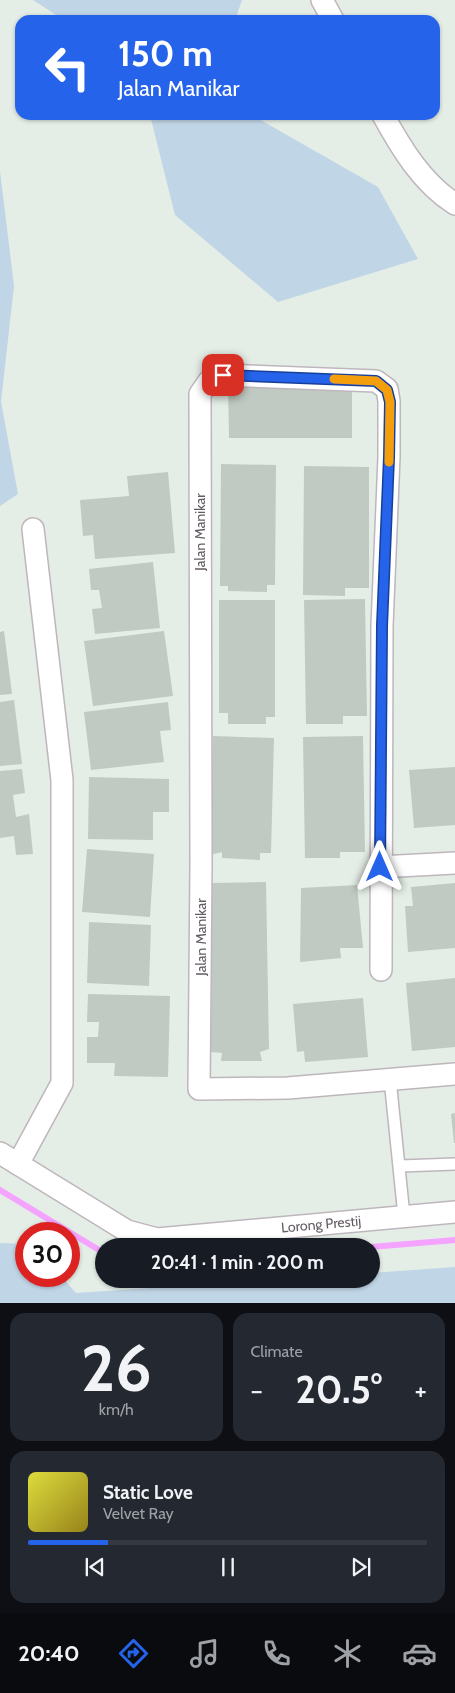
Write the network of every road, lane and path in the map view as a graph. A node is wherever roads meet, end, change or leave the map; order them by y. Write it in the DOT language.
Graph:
graph roads {
  1 [pos="322,0"];
  2 [pos="330,15"];
  3 [pos="387,120"];
  4 [pos="455,204"];
  5 [pos="33,529"];
  6 [pos="455,863"];
  7 [pos="380,867"];
  8 [pos="381,970"];
  9 [pos="455,1074"];
  10 [pos="390,1079"];
  11 [pos="9,1158"];
  12 [pos="455,1164"];
  13 [pos="400,1166"];
  14 [pos="455,1212"];
  15 [pos="404,1216"];
  1 -- 2 [label="street"];
  3 -- 4 [label="street"];
  5 -- 11 [label="street"];
  6 -- 7 [label="street"];
  7 -- 8 [label="street, Jalan Manikar"];
  7 -- 10 [label="street, Jalan Manikar"];
  9 -- 10 [label="street, Jalan Manikar"];
  10 -- 13 [label="lane"];
  11 -- 15 [label="street, Lorong Prestij"];
  12 -- 13 [label="lane"];
  13 -- 15 [label="lane"];
  14 -- 15 [label="street, Lorong Prestij"];
}
